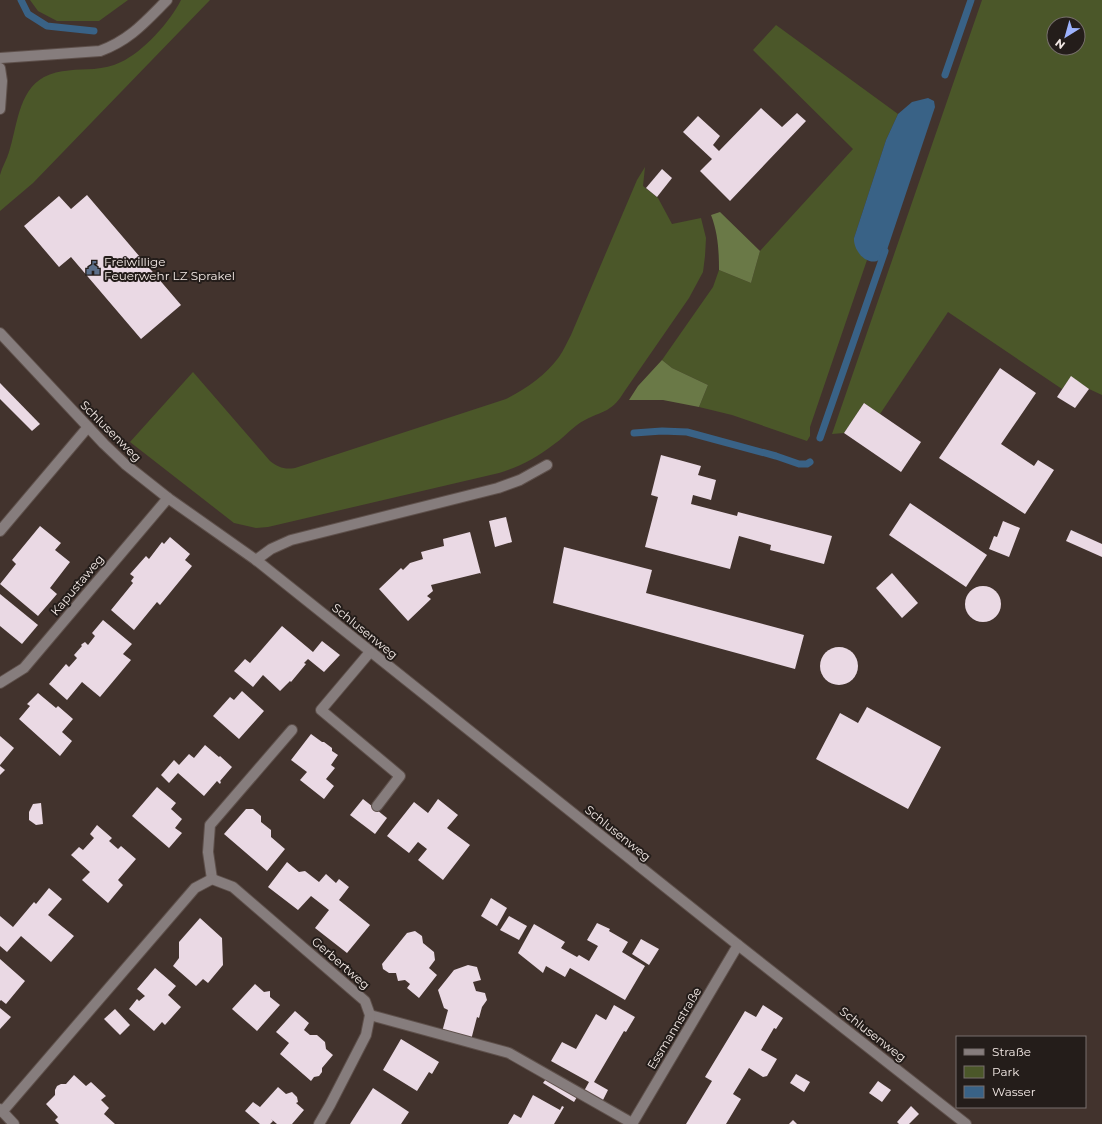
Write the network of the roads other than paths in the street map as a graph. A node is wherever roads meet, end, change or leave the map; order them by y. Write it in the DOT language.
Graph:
graph roads {
  1 [pos="167,0"];
  2 [pos="0,58"];
  3 [pos="0,68"];
  4 [pos="0,109"];
  5 [pos="0,333"];
  6 [pos="88,427"];
  7 [pos="547,465"];
  8 [pos="168,498"];
  9 [pos="0,531"];
  10 [pos="256,560"];
  11 [pos="370,652"];
  12 [pos="0,684"];
  13 [pos="292,730"];
  14 [pos="378,806"];
  15 [pos="212,879"];
  16 [pos="738,945"];
  17 [pos="370,1015"];
  18 [pos="1,1111"];
  19 [pos="14,1124"];
  20 [pos="319,1124"];
  21 [pos="632,1124"];
  22 [pos="966,1124"];
  1 -- 2 [label="street"];
  3 -- 4 [label="street"];
  5 -- 6 [label="street, Schlusenweg"];
  6 -- 8 [label="street, Schlusenweg"];
  6 -- 9 [label="street"];
  7 -- 10 [label="street"];
  8 -- 10 [label="street, Schlusenweg"];
  8 -- 12 [label="street, Kapustaweg"];
  10 -- 11 [label="street, Schlusenweg"];
  11 -- 14 [label="street"];
  11 -- 16 [label="street, Schlusenweg"];
  13 -- 15 [label="street"];
  15 -- 17 [label="street, Gerbertweg"];
  15 -- 18 [label="street"];
  16 -- 21 [label="street, Essmannstraße"];
  16 -- 22 [label="street, Schlusenweg"];
  17 -- 20 [label="street"];
  17 -- 21 [label="street"];
  18 -- 19 [label="street"];
}
